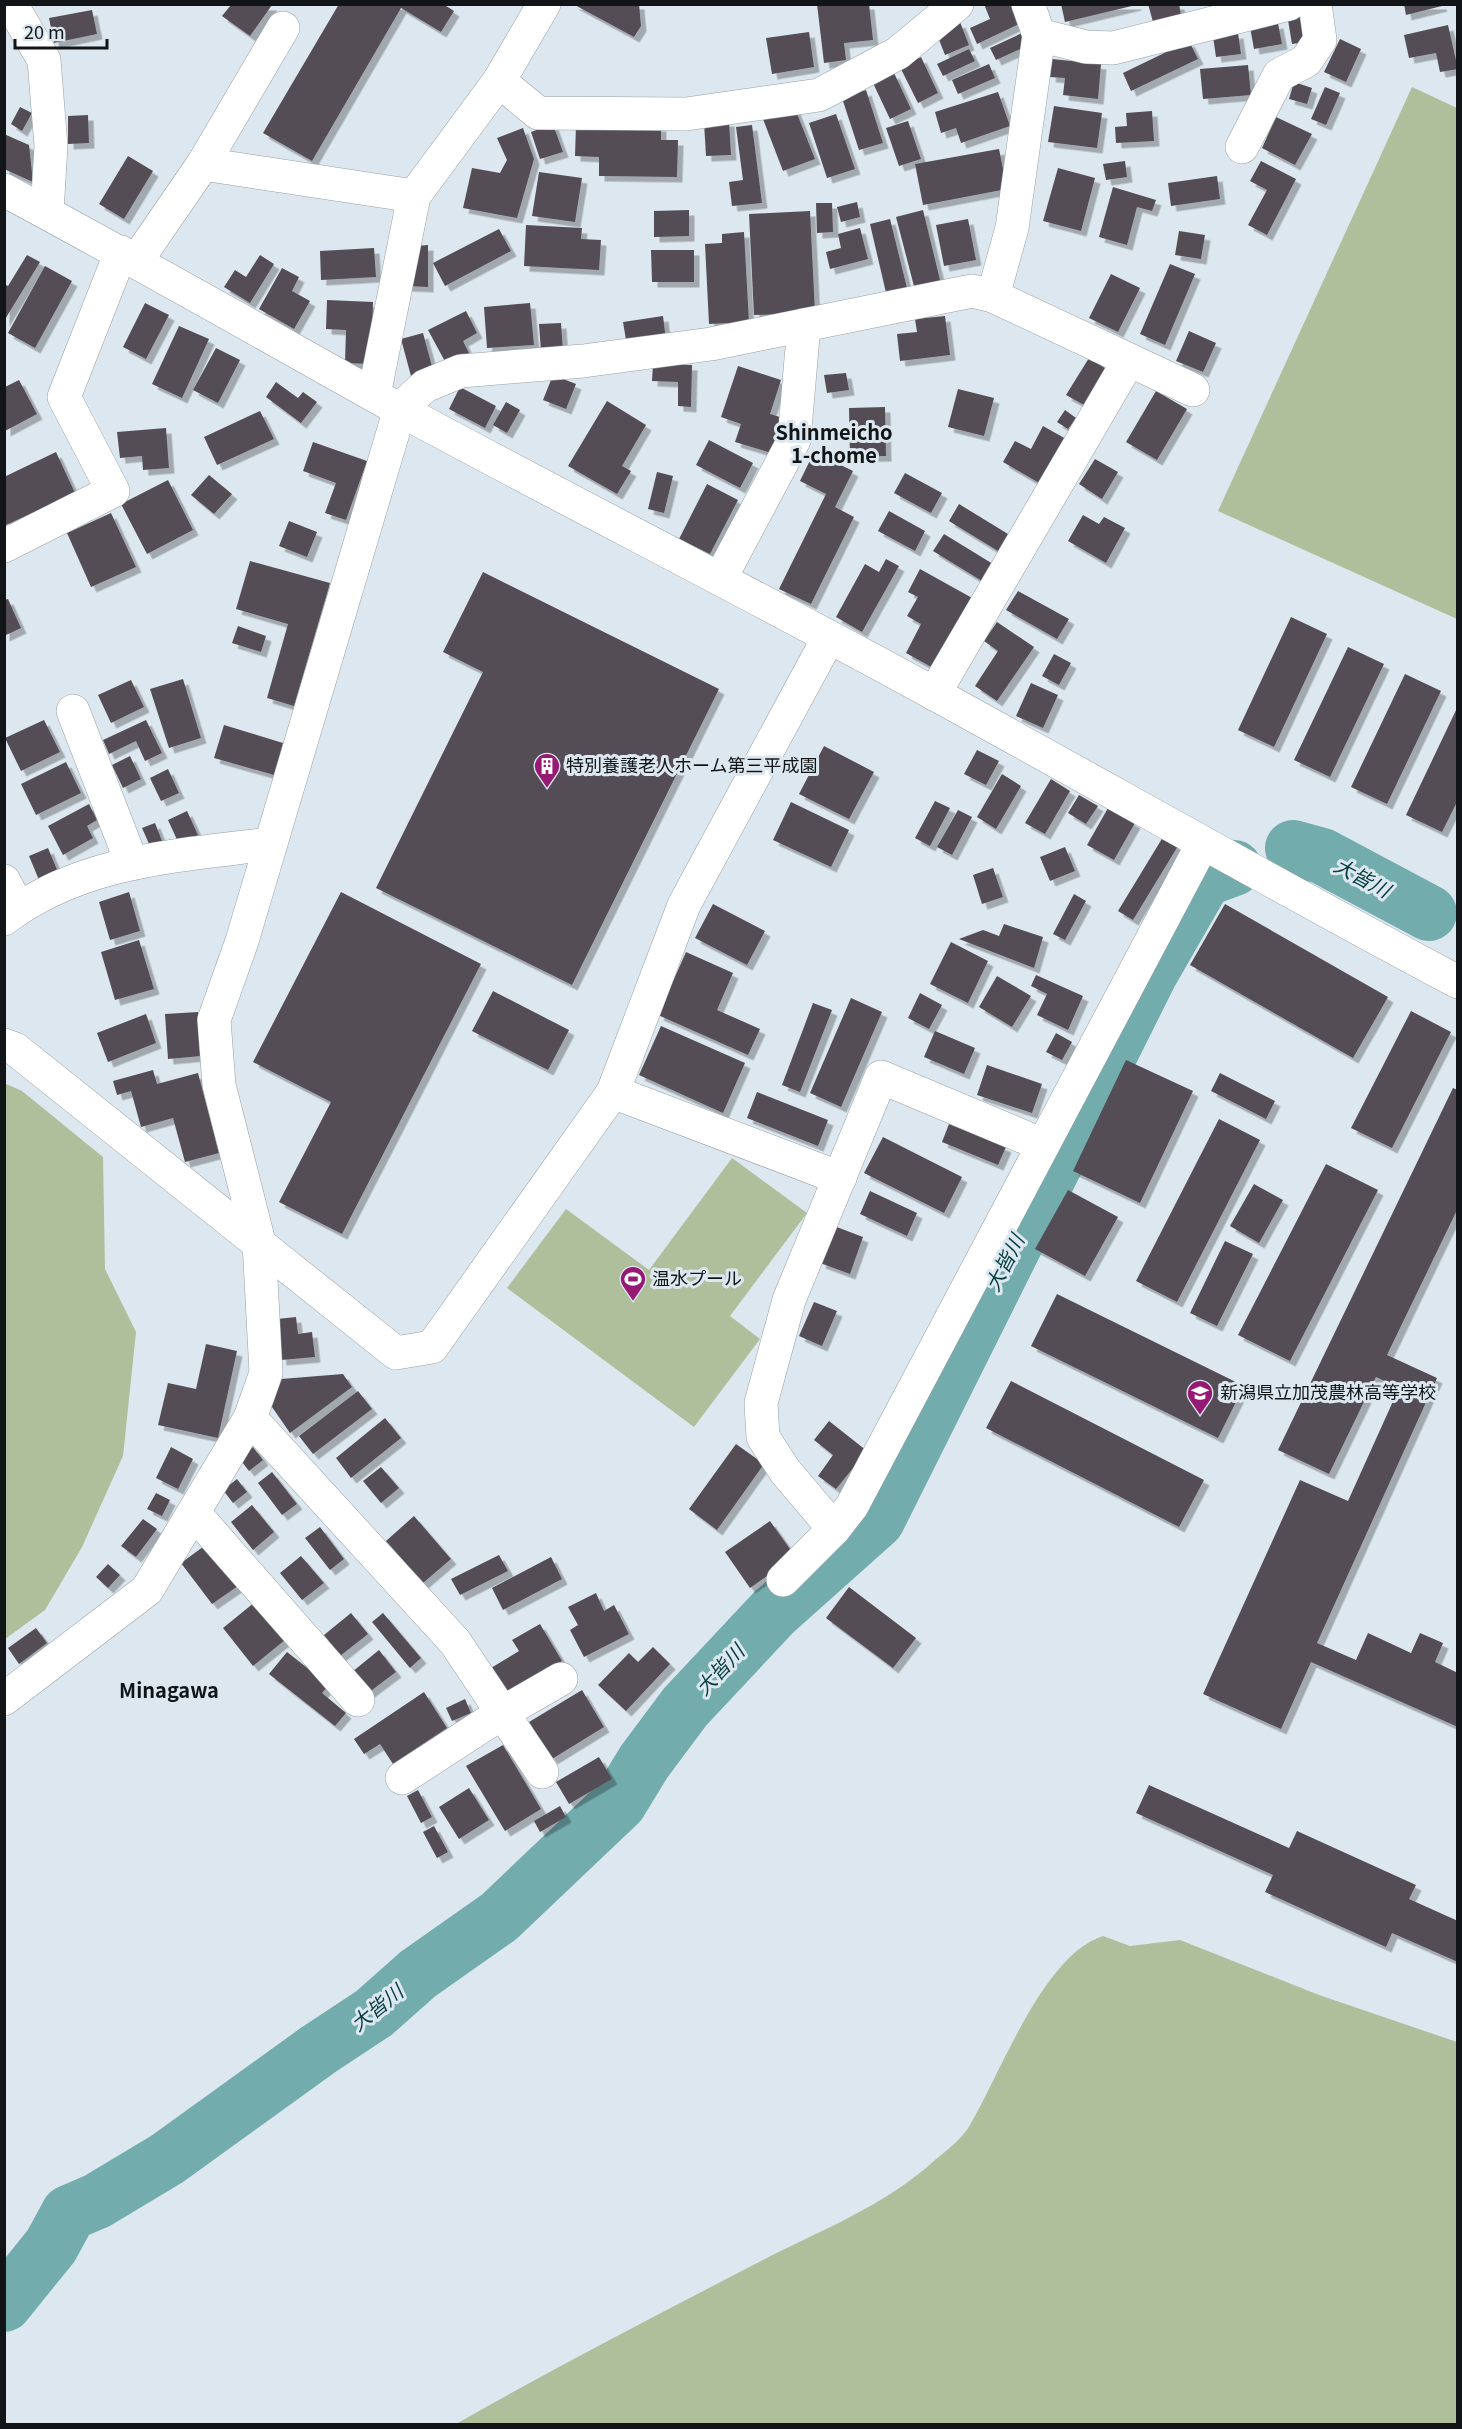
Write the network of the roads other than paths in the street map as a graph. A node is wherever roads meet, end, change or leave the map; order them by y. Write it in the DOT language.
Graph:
graph roads {
  1 [pos="11,4"];
  2 [pos="544,4"];
  3 [pos="957,4"];
  4 [pos="1028,4"];
  5 [pos="1289,4"];
  6 [pos="1315,4"];
  7 [pos="283,28"];
  8 [pos="1039,35"];
  9 [pos="499,81"];
  10 [pos="1242,147"];
  11 [pos="203,164"];
  12 [pos="4,190"];
  13 [pos="414,196"];
  14 [pos="47,212"];
  15 [pos="129,256"];
  16 [pos="993,296"];
  17 [pos="804,325"];
  18 [pos="1130,360"];
  19 [pos="1193,390"];
  20 [pos="387,402"];
  21 [pos="4,546"];
  22 [pos="720,579"];
  23 [pos="829,637"];
  24 [pos="934,694"];
  25 [pos="73,711"];
  26 [pos="1203,843"];
  27 [pos="269,844"];
  28 [pos="130,861"];
  29 [pos="9,903"];
  30 [pos="1458,982"];
  31 [pos="4,1045"];
  32 [pos="613,1092"];
  33 [pos="1043,1145"];
  34 [pos="840,1178"];
  35 [pos="259,1242"];
  36 [pos="250,1418"];
  37 [pos="194,1513"];
  38 [pos="834,1529"];
  39 [pos="783,1580"];
  40 [pos="561,1680"];
  41 [pos="4,1699"];
  42 [pos="358,1700"];
  43 [pos="502,1713"];
  44 [pos="542,1772"];
  45 [pos="402,1778"];
  1 -- 14 [label="street"];
  2 -- 9 [label="street"];
  3 -- 9 [label="street"];
  4 -- 8 [label="street"];
  5 -- 8 [label="street"];
  6 -- 10 [label="street"];
  7 -- 11 [label="street"];
  8 -- 16 [label="street"];
  9 -- 13 [label="street"];
  11 -- 13 [label="street"];
  11 -- 15 [label="street"];
  12 -- 14 [label="street"];
  13 -- 20 [label="street"];
  14 -- 15 [label="street"];
  15 -- 20 [label="street"];
  15 -- 21 [label="street"];
  16 -- 17 [label="street"];
  16 -- 18 [label="street"];
  17 -- 20 [label="street"];
  17 -- 22 [label="street"];
  18 -- 19 [label="street"];
  18 -- 24 [label="street"];
  20 -- 22 [label="street"];
  20 -- 27 [label="street"];
  22 -- 23 [label="street"];
  23 -- 24 [label="street"];
  23 -- 32 [label="street"];
  24 -- 26 [label="street"];
  25 -- 28 [label="street"];
  26 -- 30 [label="street"];
  26 -- 33 [label="street"];
  27 -- 28 [label="street"];
  27 -- 35 [label="street"];
  28 -- 29 [label="street"];
  31 -- 35 [label="street"];
  32 -- 34 [label="street"];
  32 -- 35 [label="street"];
  33 -- 34 [label="street"];
  33 -- 38 [label="street"];
  34 -- 38 [label="street"];
  35 -- 36 [label="street"];
  36 -- 37 [label="street"];
  36 -- 43 [label="street"];
  37 -- 41 [label="street"];
  37 -- 42 [label="street"];
  38 -- 39 [label="street"];
  40 -- 43 [label="street"];
  43 -- 44 [label="street"];
  43 -- 45 [label="street"];
}
